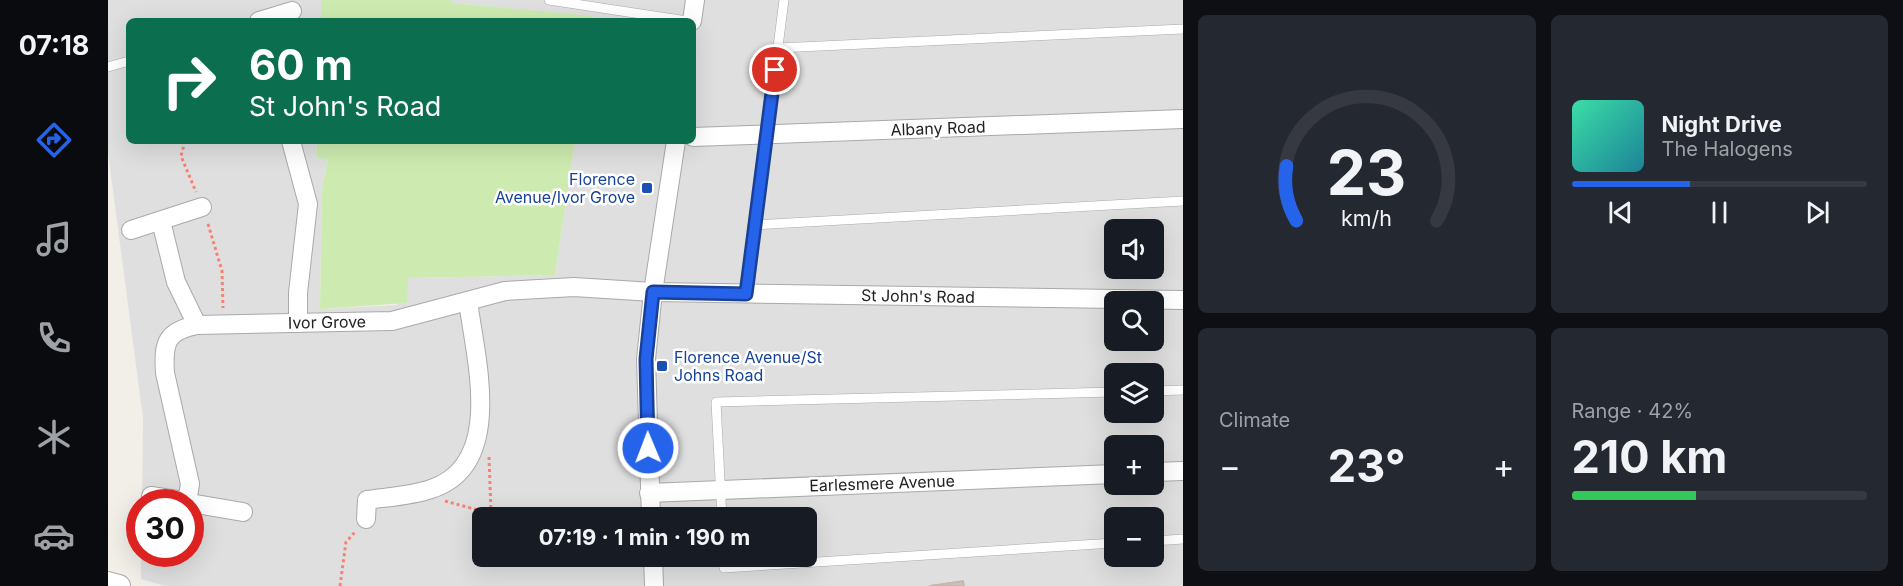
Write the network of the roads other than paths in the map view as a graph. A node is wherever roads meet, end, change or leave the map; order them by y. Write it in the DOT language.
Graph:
graph roads {
  1 [pos="549,0"];
  2 [pos="695,0"];
  3 [pos="784,0"];
  4 [pos="292,11"];
  5 [pos="269,18"];
  6 [pos="667,18"];
  7 [pos="692,18"];
  8 [pos="1183,30"];
  9 [pos="778,48"];
  10 [pos="126,62"];
  11 [pos="108,67"];
  12 [pos="1183,119"];
  13 [pos="766,135"];
  14 [pos="696,138"];
  15 [pos="292,144"];
  16 [pos="676,144"];
  17 [pos="1183,201"];
  18 [pos="202,207"];
  19 [pos="161,221"];
  20 [pos="755,225"];
  21 [pos="131,230"];
  22 [pos="653,292"];
  23 [pos="746,294"];
  24 [pos="1183,300"];
  25 [pos="468,301"];
  26 [pos="298,323"];
  27 [pos="197,325"];
  28 [pos="1183,390"];
  29 [pos="1164,391"];
  30 [pos="1104,392"];
  31 [pos="1183,471"];
  32 [pos="1164,472"];
  33 [pos="1104,474"];
  34 [pos="190,489"];
  35 [pos="721,490"];
  36 [pos="649,493"];
  37 [pos="204,505"];
  38 [pos="650,507"];
  39 [pos="722,507"];
  40 [pos="243,512"];
  41 [pos="366,519"];
  42 [pos="1183,539"];
  43 [pos="1164,540"];
  44 [pos="1104,544"];
  45 [pos="817,562"];
  46 [pos="653,567"];
  47 [pos="724,567"];
  48 [pos="740,567"];
  49 [pos="108,583"];
  50 [pos="119,586"];
  51 [pos="654,586"];
  1 -- 6 [label="lane"];
  2 -- 7 [label="street"];
  3 -- 9 [label="lane"];
  4 -- 5 [label="street"];
  8 -- 9 [label="lane"];
  9 -- 13 [label="lane"];
  10 -- 11 [label="lane"];
  12 -- 13 [label="street, Albany Road"];
  13 -- 14 [label="street, Albany Road"];
  13 -- 20 [label="lane"];
  15 -- 26 [label="street"];
  16 -- 22 [label="street"];
  17 -- 20 [label="lane"];
  18 -- 19 [label="street"];
  19 -- 21 [label="street"];
  19 -- 27 [label="street"];
  20 -- 23 [label="lane"];
  22 -- 23 [label="street, St John's Road"];
  22 -- 25 [label="street, Ivor Grove"];
  22 -- 36 [label="street"];
  23 -- 24 [label="street, St John's Road"];
  25 -- 26 [label="street, Ivor Grove"];
  25 -- 41 [label="street"];
  26 -- 27 [label="street, Ivor Grove"];
  27 -- 34 [label="street, Ivor Grove"];
  28 -- 29 [label="lane"];
  30 -- 35 [label="lane"];
  31 -- 32 [label="street"];
  33 -- 35 [label="street, Earlesmere Avenue"];
  35 -- 36 [label="street, Earlesmere Avenue"];
  35 -- 39 [label="lane"];
  36 -- 38 [label="street"];
  37 -- 40 [label="street"];
  42 -- 43 [label="lane"];
  44 -- 45 [label="lane"];
  46 -- 51 [label="street"];
  47 -- 48 [label="lane"];
  49 -- 50 [label="street"];
}
